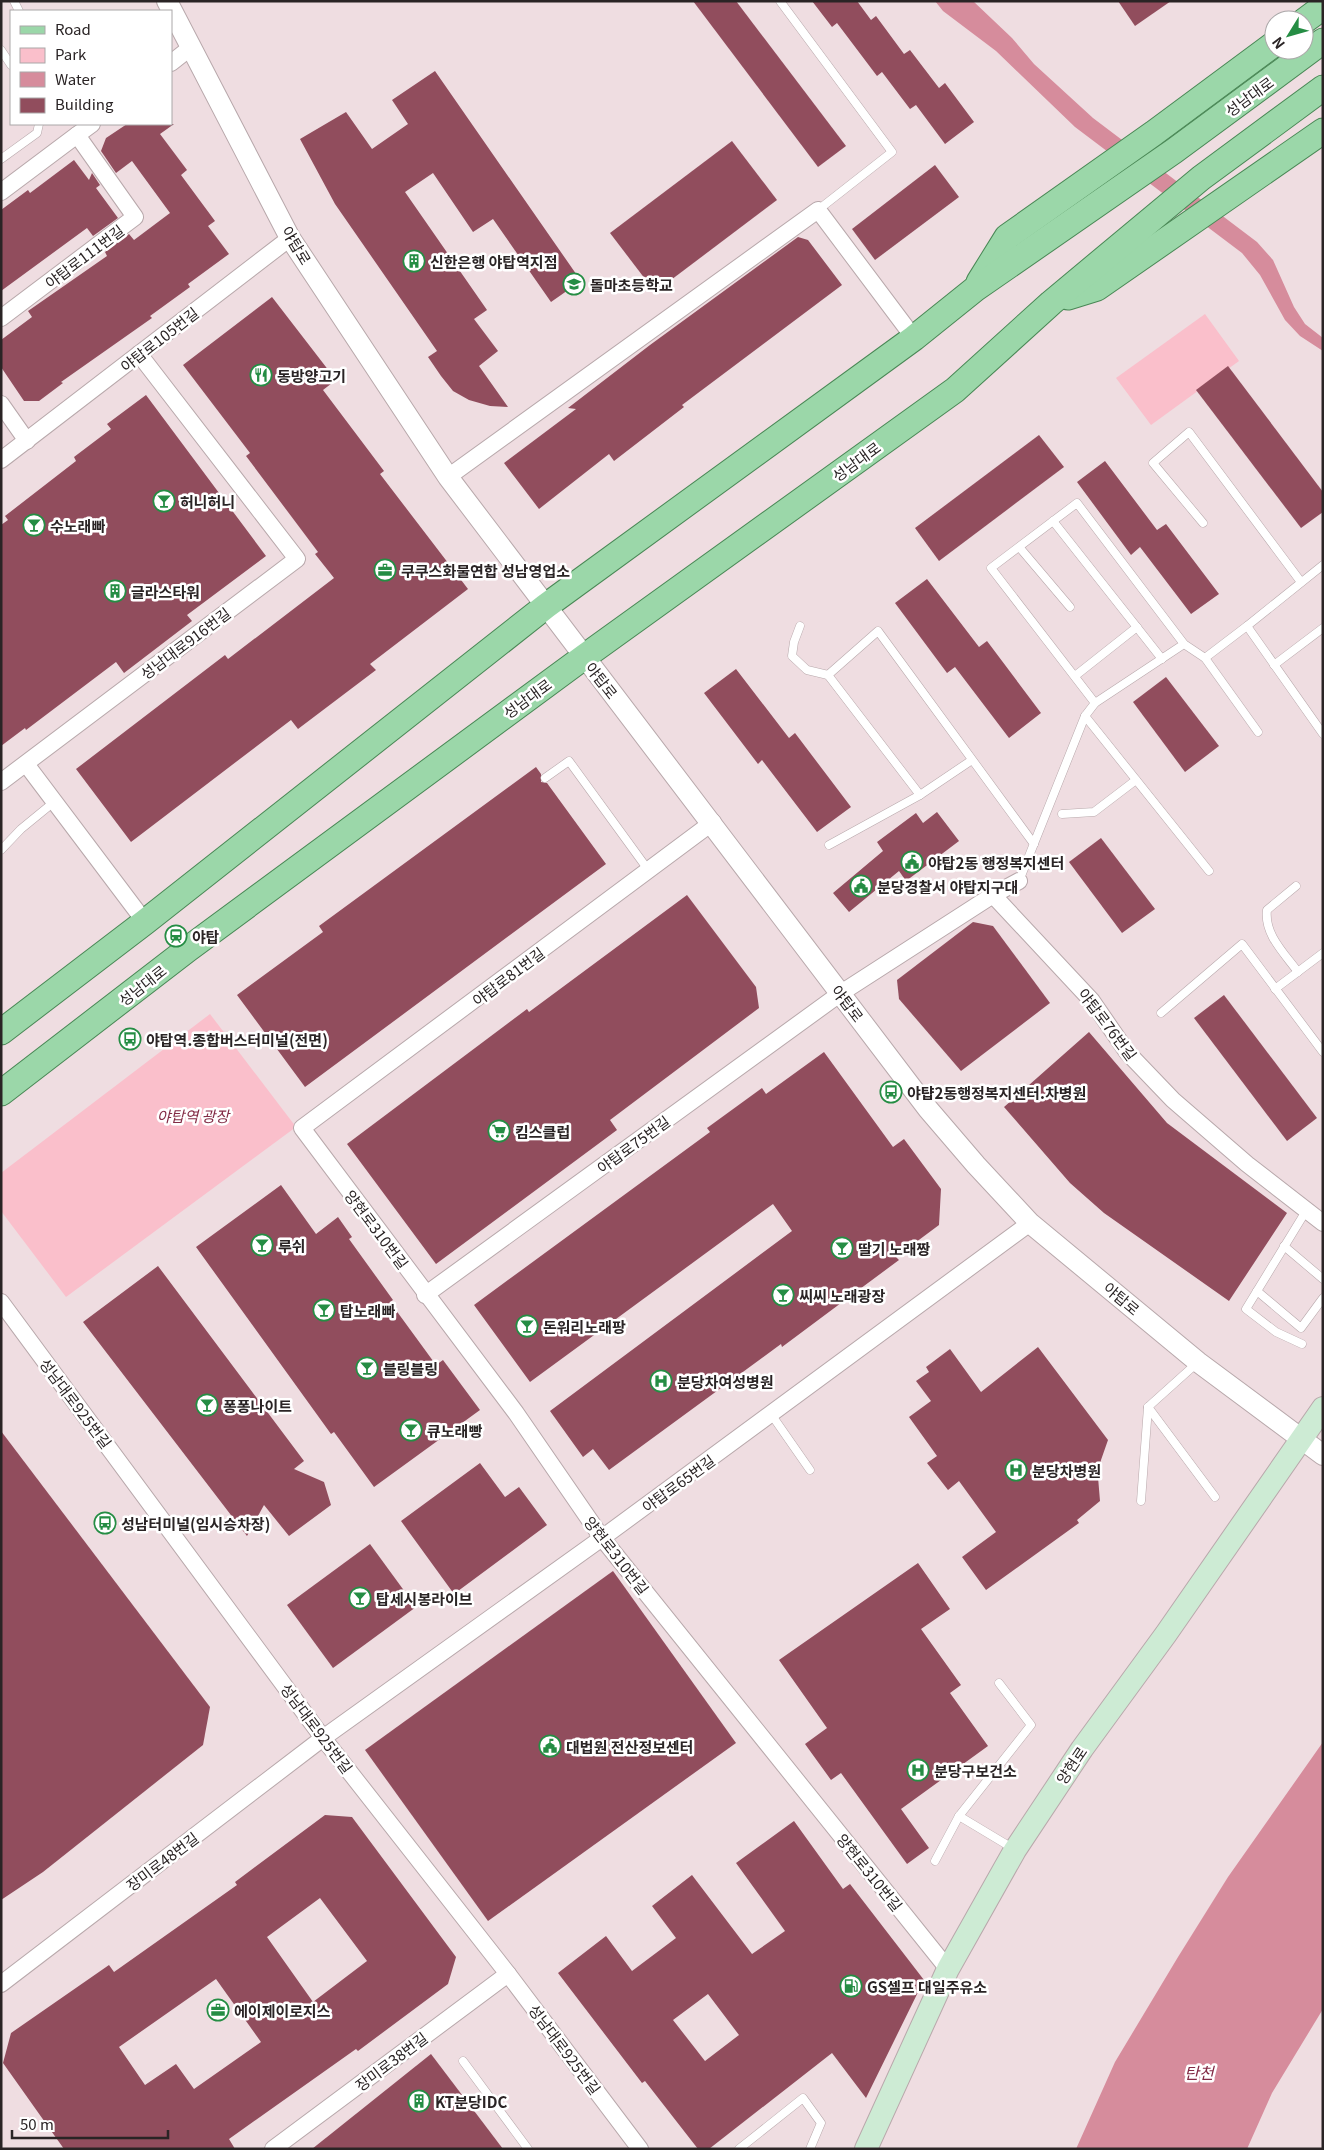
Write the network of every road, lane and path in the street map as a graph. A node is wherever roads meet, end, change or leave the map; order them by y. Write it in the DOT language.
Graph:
graph roads {
  1 [pos="780,1"];
  2 [pos="172,11"];
  3 [pos="1323,41"];
  4 [pos="190,48"];
  5 [pos="1,50"];
  6 [pos="1264,51"];
  7 [pos="172,62"];
  8 [pos="10,64"];
  9 [pos="1323,88"];
  10 [pos="39,125"];
  11 [pos="91,125"];
  12 [pos="1323,131"];
  13 [pos="77,135"];
  14 [pos="1,159"];
  15 [pos="1,192"];
  16 [pos="818,210"];
  17 [pos="290,238"];
  18 [pos="1135,249"];
  19 [pos="975,289"];
  20 [pos="1,318"];
  21 [pos="914,338"];
  22 [pos="140,354"];
  23 [pos="1,404"];
  24 [pos="27,441"];
  25 [pos="1,460"];
  26 [pos="448,477"];
  27 [pos="1053,521"];
  28 [pos="1202,523"];
  29 [pos="1020,548"];
  30 [pos="1323,565"];
  31 [pos="1301,582"];
  32 [pos="546,606"];
  33 [pos="1070,607"];
  34 [pos="800,626"];
  35 [pos="1247,626"];
  36 [pos="1137,628"];
  37 [pos="1323,628"];
  38 [pos="1184,644"];
  39 [pos="584,657"];
  40 [pos="1206,658"];
  41 [pos="1162,659"];
  42 [pos="1274,665"];
  43 [pos="828,675"];
  44 [pos="1076,676"];
  45 [pos="1095,702"];
  46 [pos="1085,716"];
  47 [pos="1258,732"];
  48 [pos="1323,734"];
  49 [pos="972,760"];
  50 [pos="26,764"];
  51 [pos="545,778"];
  52 [pos="1136,780"];
  53 [pos="1,782"];
  54 [pos="920,796"];
  55 [pos="54,802"];
  56 [pos="1062,814"];
  57 [pos="713,822"];
  58 [pos="1034,844"];
  59 [pos="828,845"];
  60 [pos="1,850"];
  61 [pos="649,871"];
  62 [pos="1208,871"];
  63 [pos="1019,881"];
  64 [pos="1296,886"];
  65 [pos="993,895"];
  66 [pos="145,922"];
  67 [pos="1323,953"];
  68 [pos="1298,972"];
  69 [pos="1276,989"];
  70 [pos="841,994"];
  71 [pos="1161,1013"];
  72 [pos="1,1032"];
  73 [pos="1320,1041"];
  74 [pos="1323,1052"];
  75 [pos="1,1093"];
  76 [pos="302,1128"];
  77 [pos="1306,1210"];
  78 [pos="1030,1223"];
  79 [pos="1323,1223"];
  80 [pos="1284,1246"];
  81 [pos="1323,1279"];
  82 [pos="1257,1291"];
  83 [pos="425,1295"];
  84 [pos="1323,1298"];
  85 [pos="1,1302"];
  86 [pos="1302,1344"];
  87 [pos="1198,1362"];
  88 [pos="1148,1406"];
  89 [pos="1323,1408"];
  90 [pos="771,1414"];
  91 [pos="1302,1440"];
  92 [pos="1323,1456"];
  93 [pos="810,1470"];
  94 [pos="1215,1497"];
  95 [pos="1141,1501"];
  96 [pos="602,1538"];
  97 [pos="999,1683"];
  98 [pos="323,1738"];
  99 [pos="959,1816"];
  100 [pos="1015,1850"];
  101 [pos="935,1861"];
  102 [pos="948,1970"];
  103 [pos="508,1974"];
  104 [pos="1,1984"];
  105 [pos="463,2061"];
  106 [pos="273,2149"];
  107 [pos="528,2149"];
  108 [pos="640,2149"];
  109 [pos="739,2149"];
  110 [pos="810,2149"];
  111 [pos="866,2149"];
  1 -- 16 [label="lane"];
  2 -- 4 [label="street, 야탑로"];
  3 -- 19 [label="main road, 성남대로"];
  4 -- 7 [label="street"];
  4 -- 17 [label="street, 야탑로"];
  5 -- 8 [label="lane"];
  6 -- 19 [label="main road"];
  9 -- 18 [label="main road"];
  10 -- 14 [label="lane"];
  11 -- 13 [label="street"];
  12 -- 18 [label="main road"];
  13 -- 15 [label="street"];
  13 -- 20 [label="street, 야탑로111번길"];
  16 -- 21 [label="street"];
  16 -- 26 [label="street"];
  17 -- 22 [label="street, 야탑로105번길"];
  17 -- 26 [label="street, 야탑로"];
  18 -- 39 [label="main road, 성남대로"];
  19 -- 21 [label="main road"];
  21 -- 32 [label="main road"];
  22 -- 24 [label="street, 야탑로105번길"];
  22 -- 50 [label="street, 성남대로916번길"];
  23 -- 24 [label="street"];
  24 -- 25 [label="street, 야탑로105번길"];
  26 -- 32 [label="street, 야탑로"];
  27 -- 29 [label="lane"];
  27 -- 36 [label="lane"];
  27 -- 38 [label="lane"];
  28 -- 31 [label="lane"];
  29 -- 33 [label="lane"];
  29 -- 44 [label="lane"];
  30 -- 31 [label="lane"];
  31 -- 35 [label="lane"];
  32 -- 39 [label="street, 야탑로"];
  32 -- 66 [label="main road"];
  34 -- 43 [label="lane"];
  35 -- 40 [label="lane"];
  35 -- 42 [label="lane"];
  36 -- 41 [label="lane"];
  36 -- 44 [label="lane"];
  37 -- 42 [label="lane"];
  38 -- 40 [label="lane"];
  38 -- 41 [label="lane"];
  39 -- 57 [label="street, 야탑로"];
  39 -- 75 [label="main road, 성남대로"];
  40 -- 47 [label="lane"];
  41 -- 45 [label="lane"];
  42 -- 48 [label="lane"];
  43 -- 49 [label="lane"];
  43 -- 54 [label="lane"];
  44 -- 45 [label="lane"];
  45 -- 46 [label="lane"];
  46 -- 52 [label="lane"];
  46 -- 58 [label="lane"];
  49 -- 54 [label="lane"];
  49 -- 58 [label="lane"];
  50 -- 53 [label="street"];
  50 -- 55 [label="street"];
  51 -- 61 [label="lane"];
  52 -- 56 [label="lane"];
  52 -- 62 [label="lane"];
  54 -- 59 [label="lane"];
  55 -- 60 [label="lane"];
  55 -- 66 [label="street"];
  57 -- 61 [label="street, 야탑로81번길"];
  57 -- 70 [label="street, 야탑로"];
  58 -- 63 [label="lane"];
  61 -- 76 [label="street, 야탑로81번길"];
  63 -- 65 [label="street"];
  64 -- 68 [label="lane"];
  65 -- 70 [label="street"];
  65 -- 77 [label="street, 야탑로76번길"];
  66 -- 72 [label="main road"];
  67 -- 68 [label="lane"];
  68 -- 69 [label="lane"];
  69 -- 71 [label="lane"];
  69 -- 73 [label="lane"];
  70 -- 78 [label="street, 야탑로"];
  70 -- 83 [label="street, 야탑로75번길"];
  73 -- 74 [label="lane"];
  76 -- 83 [label="street, 양현로310번길"];
  77 -- 79 [label="street, 야탑로76번길"];
  77 -- 80 [label="lane"];
  78 -- 87 [label="street, 야탑로"];
  78 -- 90 [label="street, 야탑로65번길"];
  80 -- 81 [label="lane"];
  80 -- 82 [label="lane"];
  82 -- 84 [label="lane"];
  82 -- 86 [label="lane"];
  83 -- 96 [label="street, 양현로310번길"];
  85 -- 98 [label="street, 성남대로925번길"];
  87 -- 88 [label="lane"];
  87 -- 91 [label="street, 야탑로"];
  88 -- 94 [label="lane"];
  88 -- 95 [label="lane"];
  89 -- 91 [label="main road, 양현로"];
  90 -- 93 [label="lane"];
  90 -- 96 [label="street, 야탑로65번길"];
  91 -- 92 [label="street, 야탑로"];
  91 -- 100 [label="main road, 양현로"];
  96 -- 98 [label="street, 야탑로65번길"];
  96 -- 102 [label="street, 양현로310번길"];
  97 -- 99 [label="lane"];
  98 -- 103 [label="street, 성남대로925번길"];
  98 -- 104 [label="street, 장미로48번길"];
  99 -- 100 [label="lane"];
  99 -- 101 [label="lane"];
  100 -- 102 [label="main road, 양현로"];
  102 -- 111 [label="main road, 양현로"];
  103 -- 106 [label="street, 장미로38번길"];
  103 -- 108 [label="street, 성남대로925번길"];
  105 -- 107 [label="lane"];
  109 -- 110 [label="lane"];
}
